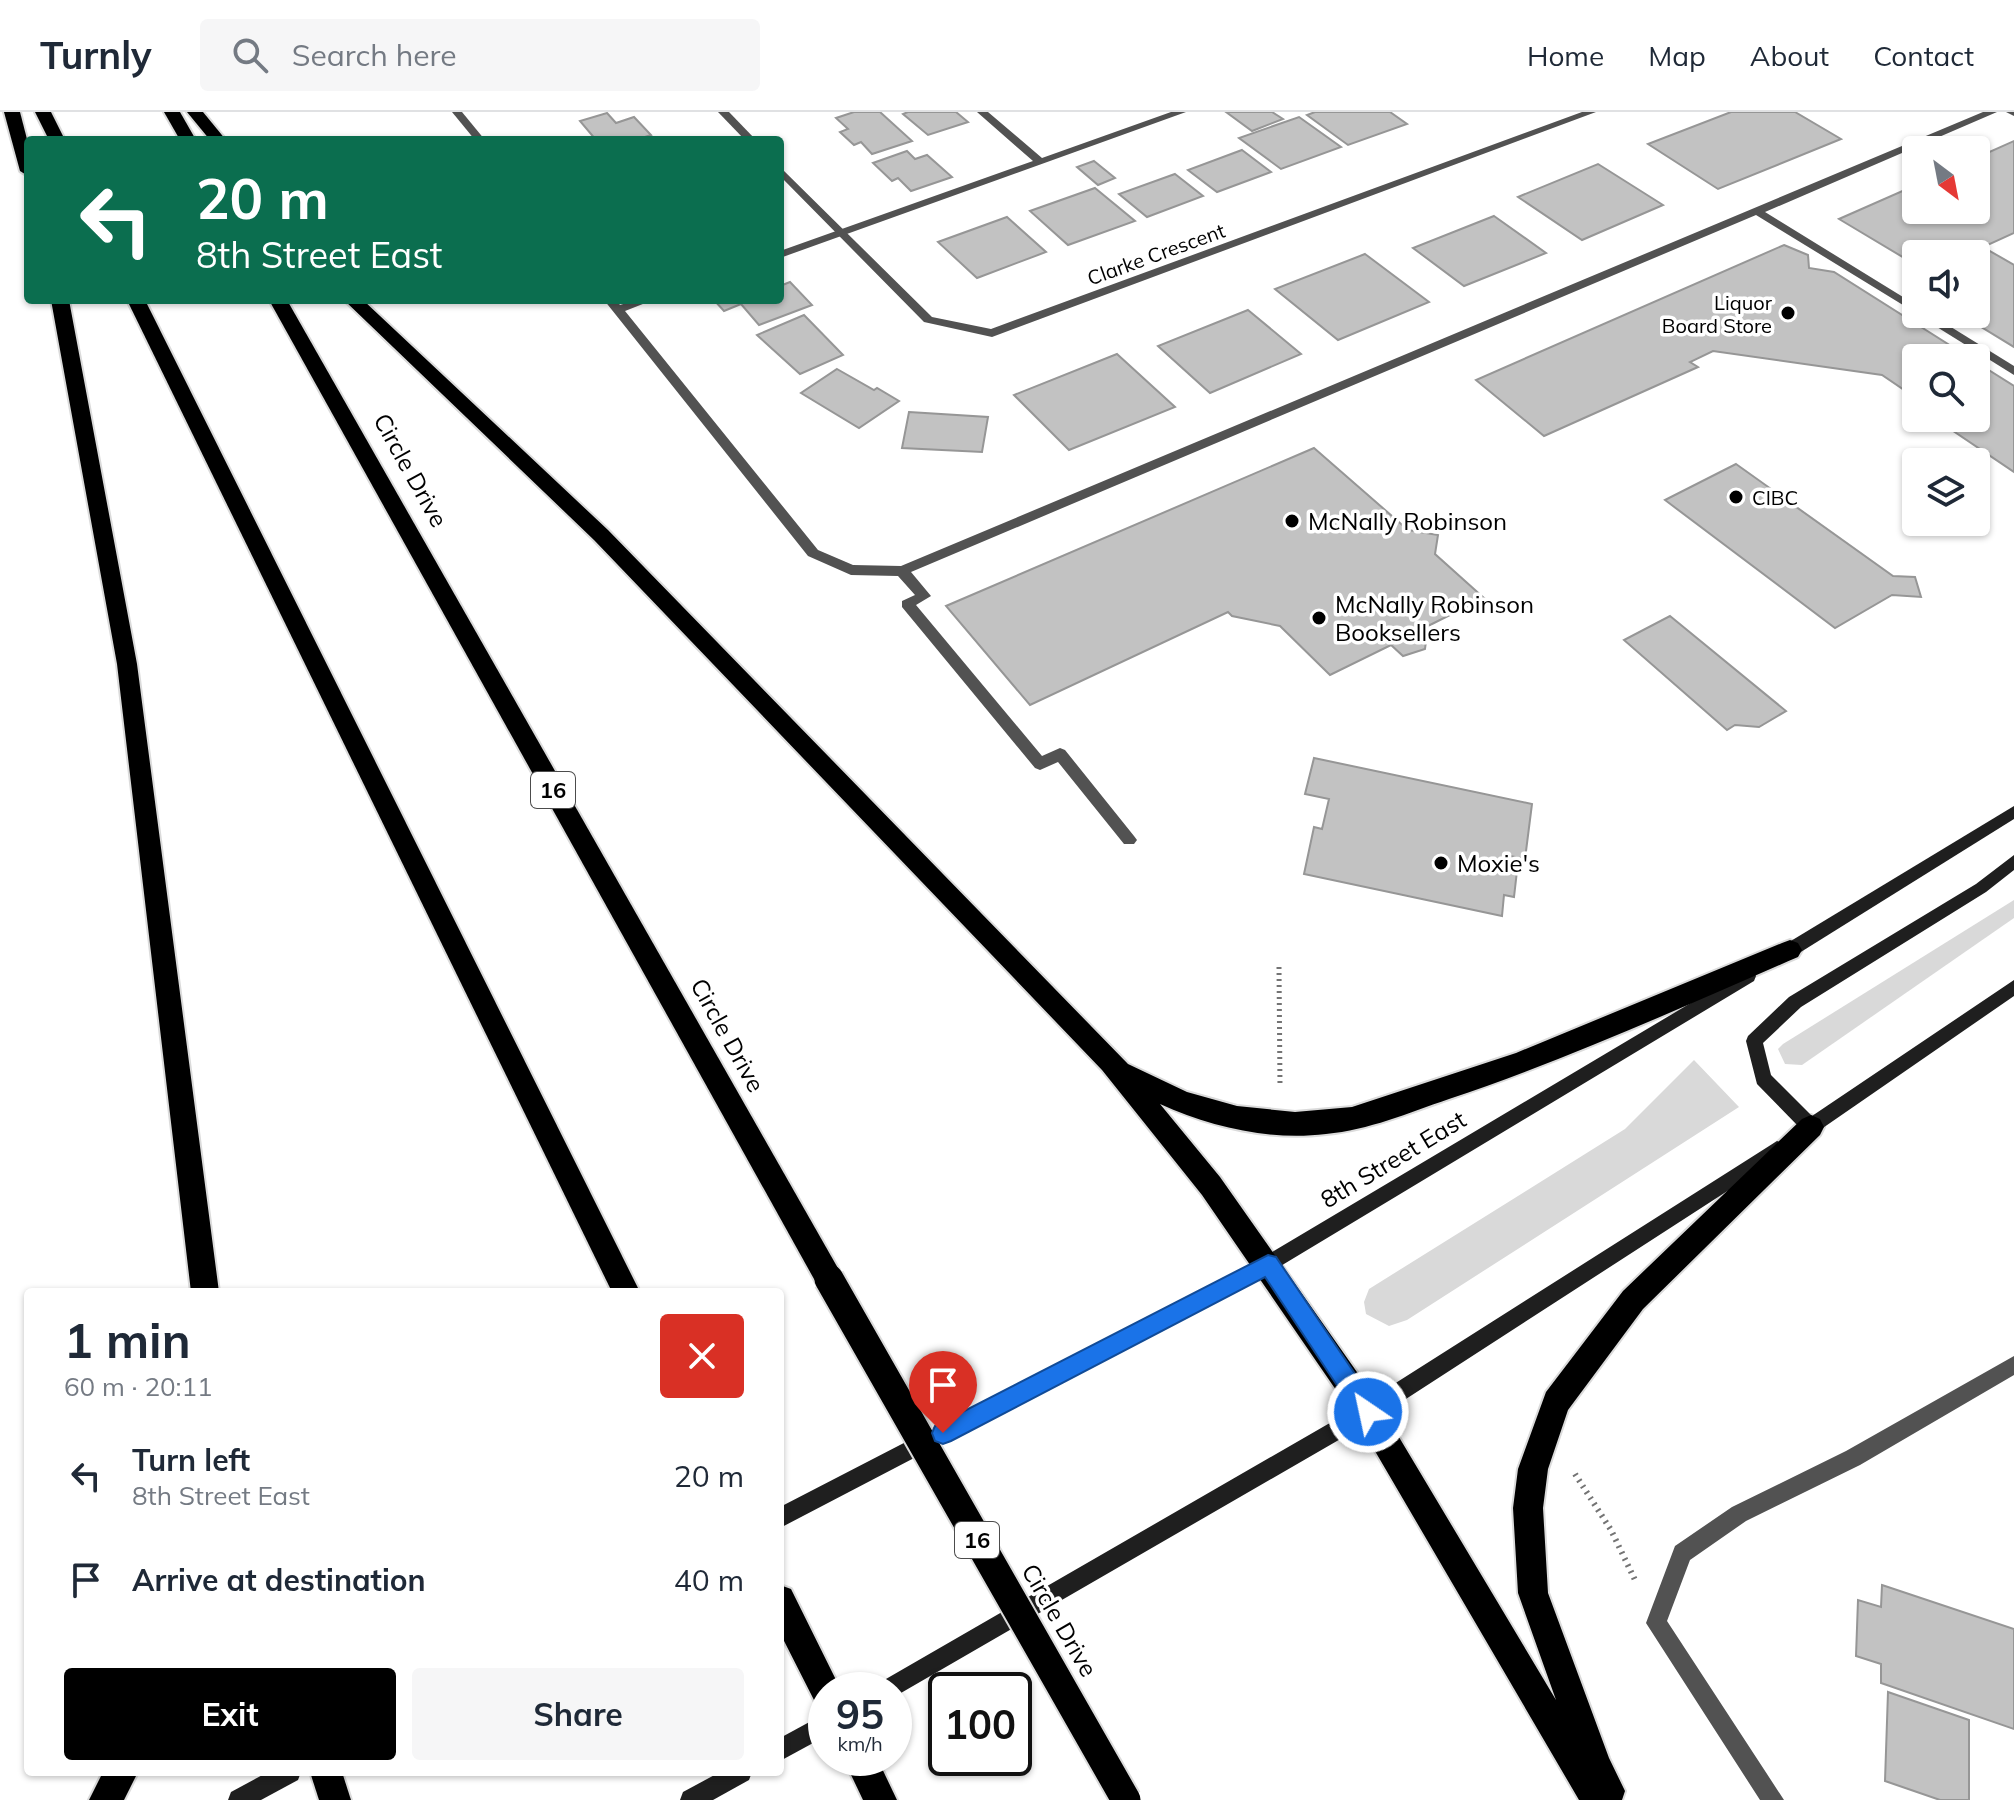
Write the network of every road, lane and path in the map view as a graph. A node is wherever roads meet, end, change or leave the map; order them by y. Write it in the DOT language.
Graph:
graph roads {
  1 [pos="12,112"];
  2 [pos="43,112"];
  3 [pos="172,112"];
  4 [pos="195,112"];
  5 [pos="457,112"];
  6 [pos="723,112"];
  7 [pos="982,112"];
  8 [pos="1181,112"];
  9 [pos="1591,112"];
  10 [pos="1992,112"];
  11 [pos="55,136"];
  12 [pos="186,136"];
  13 [pos="215,136"];
  14 [pos="477,136"];
  15 [pos="747,136"];
  16 [pos="24,156"];
  17 [pos="1038,160"];
  18 [pos="784,174"];
  19 [pos="1756,211"];
  20 [pos="843,233"];
  21 [pos="784,254"];
  22 [pos="1902,301"];
  23 [pos="61,304"];
  24 [pos="138,304"];
  25 [pos="280,304"];
  26 [pos="357,304"];
  27 [pos="614,305"];
  28 [pos="1945,328"];
  29 [pos="2014,371"];
  30 [pos="902,571"];
  31 [pos="2014,812"];
  32 [pos="1129,840"];
  33 [pos="2014,861"];
  34 [pos="1790,950"];
  35 [pos="1279,967"];
  36 [pos="2014,987"];
  37 [pos="1111,1062"];
  38 [pos="1280,1099"];
  39 [pos="1811,1127"];
  40 [pos="1268,1264"];
  41 [pos="205,1288"];
  42 [pos="624,1288"];
  43 [pos="2014,1365"];
  44 [pos="1368,1412"];
  45 [pos="1570,1467"];
  46 [pos="784,1516"];
  47 [pos="784,1608"];
  48 [pos="1656,1623"];
  49 [pos="816,1672"];
  50 [pos="912,1675"];
  51 [pos="808,1734"];
  52 [pos="784,1748"];
  53 [pos="120,1776"];
  54 [pos="283,1776"];
  55 [pos="327,1776"];
  56 [pos="734,1776"];
  57 [pos="868,1776"];
  58 [pos="105,1800"];
  59 [pos="239,1800"];
  60 [pos="335,1800"];
  61 [pos="691,1800"];
  62 [pos="881,1800"];
  63 [pos="1126,1800"];
  64 [pos="1597,1800"];
  65 [pos="1614,1800"];
  66 [pos="1773,1800"];
  1 -- 16 [label="highway"];
  2 -- 11 [label="highway"];
  3 -- 12 [label="highway"];
  4 -- 13 [label="highway"];
  5 -- 14 [label="street"];
  6 -- 15 [label="street"];
  7 -- 17 [label="street"];
  8 -- 17 [label="street"];
  9 -- 20 [label="street, Clarke Crescent"];
  10 -- 19 [label="street"];
  17 -- 20 [label="street"];
  18 -- 20 [label="street, Clarke Crescent"];
  19 -- 22 [label="street"];
  19 -- 30 [label="street"];
  20 -- 21 [label="street"];
  23 -- 41 [label="highway"];
  24 -- 42 [label="highway"];
  25 -- 63 [label="highway, Circle Drive / 16, bridge"];
  26 -- 37 [label="highway"];
  27 -- 30 [label="street"];
  28 -- 29 [label="street"];
  30 -- 32 [label="street"];
  31 -- 34 [label="main road, 8th Street East"];
  33 -- 39 [label="main road"];
  34 -- 37 [label="highway"];
  34 -- 40 [label="main road, 8th Street East"];
  35 -- 38 [label="path"];
  36 -- 39 [label="main road"];
  37 -- 40 [label="highway"];
  39 -- 44 [label="main road"];
  39 -- 65 [label="highway"];
  40 -- 44 [label="highway"];
  40 -- 46 [label="main road, 8th Street East"];
  43 -- 48 [label="street"];
  44 -- 50 [label="main road"];
  44 -- 64 [label="highway"];
  45 -- 48 [label="path"];
  47 -- 49 [label="highway"];
  48 -- 66 [label="street"];
  51 -- 52 [label="main road"];
  53 -- 58 [label="highway"];
  54 -- 59 [label="main road"];
  55 -- 60 [label="highway"];
  56 -- 61 [label="main road"];
  57 -- 62 [label="highway"];
}
